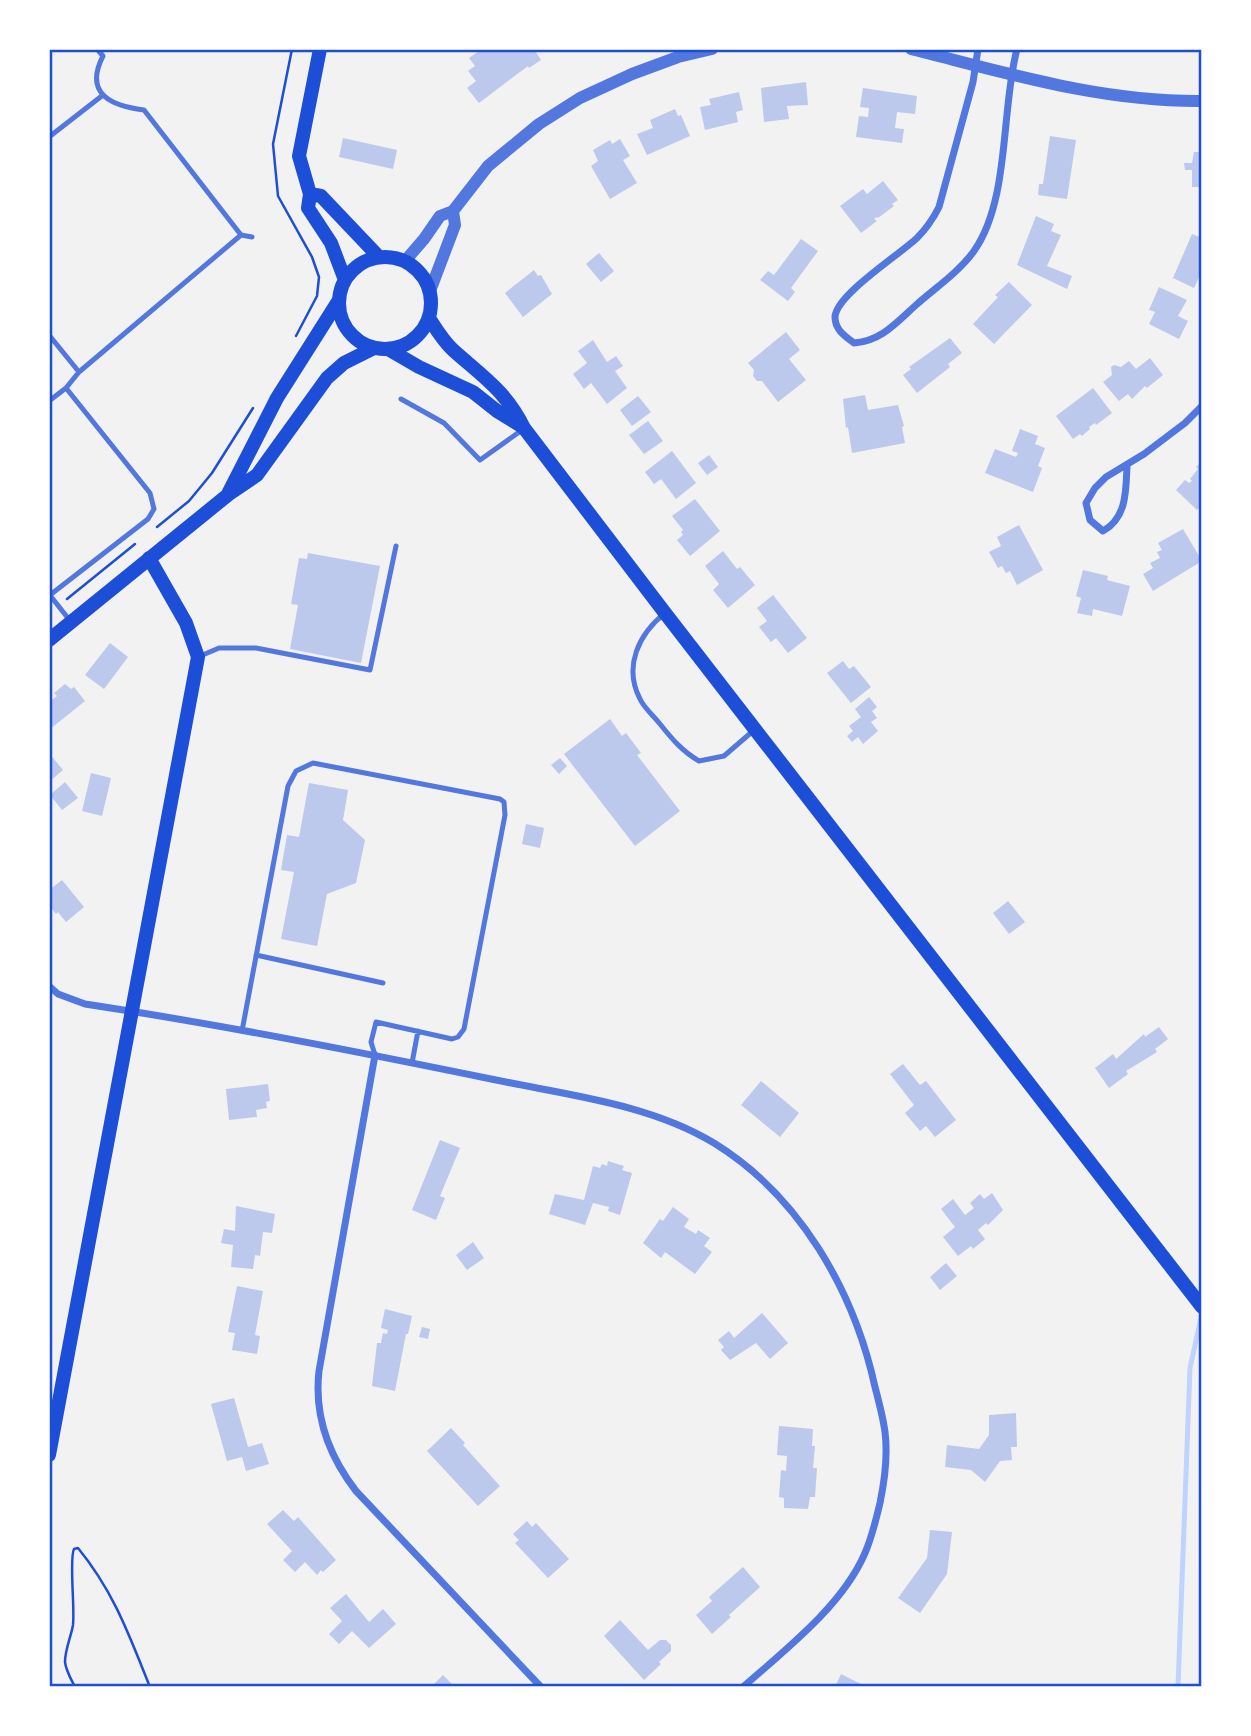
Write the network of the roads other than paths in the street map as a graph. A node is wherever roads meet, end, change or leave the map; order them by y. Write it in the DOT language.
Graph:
graph roads {
  1 [pos="97,49"];
  2 [pos="320,49"];
  3 [pos="712,49"];
  4 [pos="911,49"];
  5 [pos="978,49"];
  6 [pos="1017,49"];
  7 [pos="976,65"];
  8 [pos="1010,74"];
  9 [pos="103,94"];
  10 [pos="1202,102"];
  11 [pos="49,137"];
  12 [pos="310,194"];
  13 [pos="453,211"];
  14 [pos="242,235"];
  15 [pos="253,237"];
  16 [pos="379,257"];
  17 [pos="405,261"];
  18 [pos="345,280"];
  19 [pos="430,291"];
  20 [pos="339,300"];
  21 [pos="429,318"];
  22 [pos="49,335"];
  23 [pos="381,348"];
  24 [pos="79,372"];
  25 [pos="66,388"];
  26 [pos="401,399"];
  27 [pos="49,401"];
  28 [pos="1202,406"];
  29 [pos="524,428"];
  30 [pos="1126,465"];
  31 [pos="229,494"];
  32 [pos="396,546"];
  33 [pos="149,558"];
  34 [pos="49,595"];
  35 [pos="665,613"];
  36 [pos="71,622"];
  37 [pos="49,640"];
  38 [pos="198,657"];
  39 [pos="755,730"];
  40 [pos="256,955"];
  41 [pos="383,983"];
  42 [pos="49,986"];
  43 [pos="132,1011"];
  44 [pos="242,1031"];
  45 [pos="418,1031"];
  46 [pos="375,1055"];
  47 [pos="412,1063"];
  48 [pos="1202,1307"];
  49 [pos="49,1451"];
  50 [pos="541,1687"];
  51 [pos="743,1687"];
  1 -- 9 [label="lane"];
  2 -- 12 [label="main road"];
  3 -- 13 [label="street"];
  4 -- 7 [label="street"];
  5 -- 7 [label="street"];
  6 -- 8 [label="street"];
  7 -- 8 [label="street"];
  7 -- 8 [label="street"];
  8 -- 10 [label="street"];
  9 -- 11 [label="lane"];
  9 -- 14 [label="lane"];
  12 -- 16 [label="main road"];
  12 -- 18 [label="main road"];
  13 -- 17 [label="street"];
  13 -- 19 [label="street"];
  14 -- 15 [label="lane"];
  14 -- 24 [label="lane"];
  16 -- 17 [label="main road"];
  16 -- 18 [label="main road"];
  17 -- 19 [label="main road"];
  18 -- 20 [label="main road"];
  19 -- 21 [label="main road"];
  20 -- 23 [label="main road"];
  20 -- 31 [label="main road"];
  21 -- 23 [label="main road"];
  21 -- 29 [label="main road"];
  22 -- 24 [label="lane"];
  23 -- 29 [label="main road"];
  23 -- 31 [label="main road"];
  24 -- 25 [label="lane"];
  25 -- 27 [label="lane"];
  25 -- 34 [label="lane"];
  26 -- 29 [label="lane"];
  28 -- 30 [label="street"];
  29 -- 35 [label="main road"];
  30 -- 30 [label="street"];
  31 -- 33 [label="main road"];
  32 -- 38 [label="lane"];
  33 -- 36 [label="main road"];
  33 -- 38 [label="main road"];
  34 -- 36 [label="lane"];
  35 -- 39 [label="main road"];
  35 -- 39 [label="lane"];
  36 -- 37 [label="main road"];
  38 -- 43 [label="main road"];
  39 -- 48 [label="main road"];
  40 -- 41 [label="lane"];
  40 -- 44 [label="lane"];
  40 -- 45 [label="lane"];
  42 -- 43 [label="street"];
  43 -- 44 [label="street"];
  43 -- 49 [label="main road"];
  44 -- 46 [label="street"];
  45 -- 46 [label="lane"];
  45 -- 47 [label="lane"];
  46 -- 47 [label="street"];
  46 -- 50 [label="street"];
  47 -- 51 [label="street"];
}
